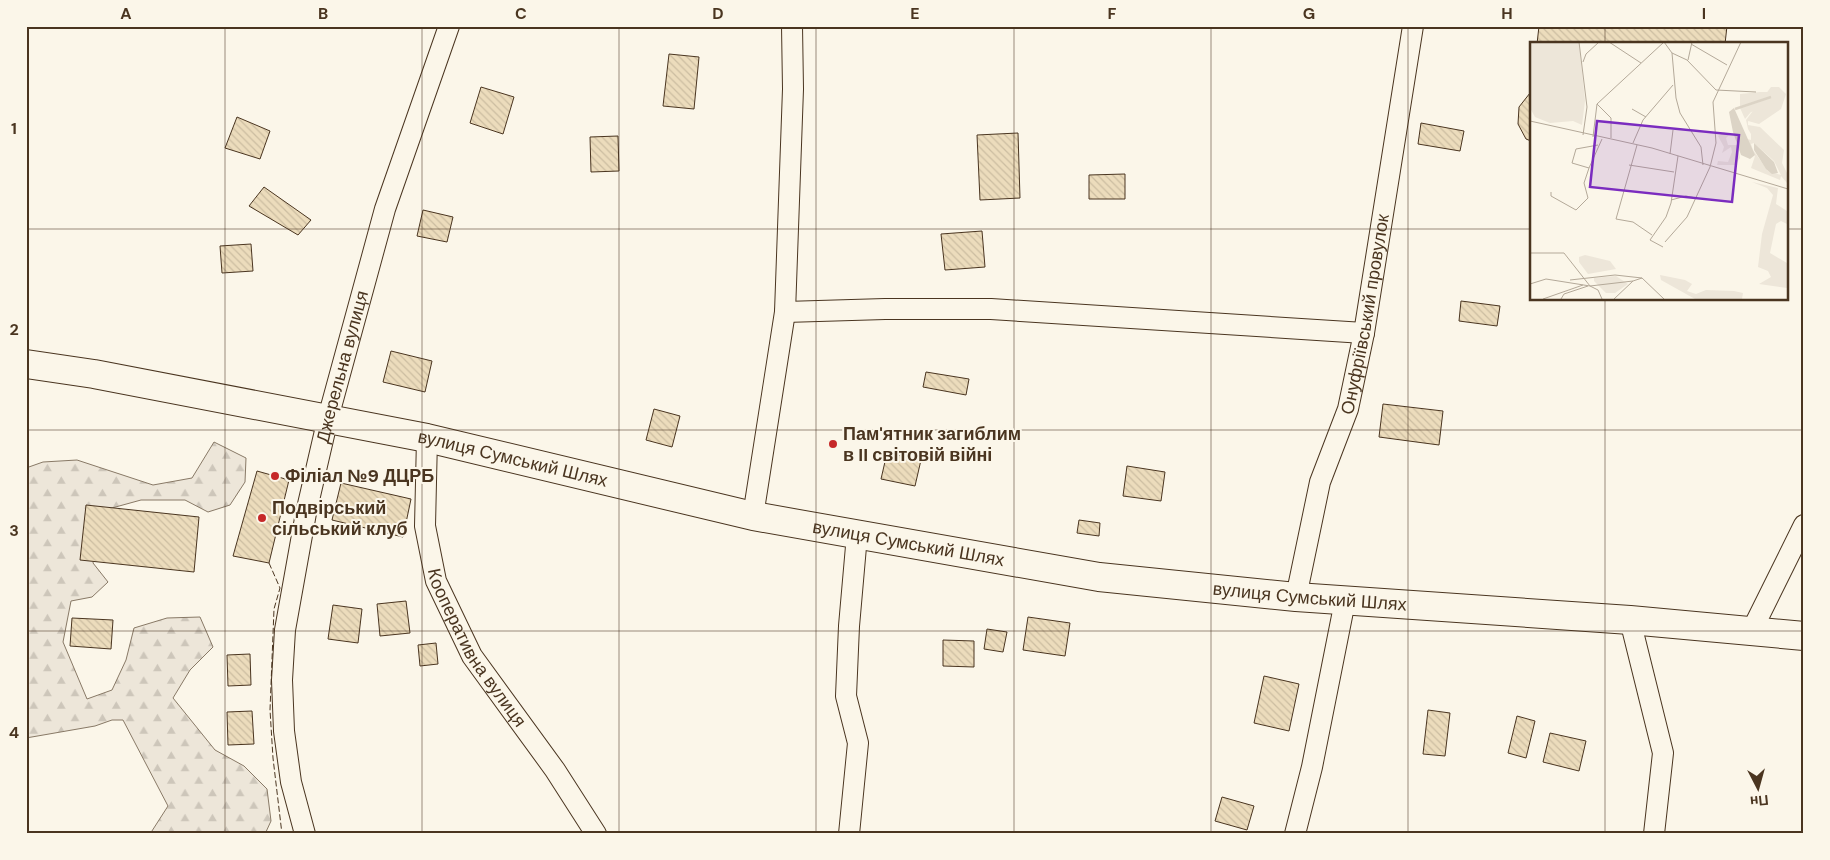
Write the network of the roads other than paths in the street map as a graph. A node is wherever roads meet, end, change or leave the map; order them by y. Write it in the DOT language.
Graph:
graph roads {
  1 [pos="449,26"];
  2 [pos="792,26"];
  3 [pos="1413,26"];
  4 [pos="785,312"];
  5 [pos="1364,333"];
  6 [pos="26,364"];
  7 [pos="328,418"];
  8 [pos="427,438"];
  9 [pos="753,516"];
  10 [pos="1804,525"];
  11 [pos="857,536"];
  12 [pos="1797,551"];
  13 [pos="1296,597"];
  14 [pos="1345,601"];
  15 [pos="1630,620"];
  16 [pos="1751,632"];
  17 [pos="1804,636"];
  18 [pos="305,834"];
  19 [pos="596,834"];
  20 [pos="849,834"];
  21 [pos="1294,834"];
  22 [pos="1654,834"];
  1 -- 7 [label="street, Джерельна вулиця"];
  2 -- 4 [label="street"];
  3 -- 5 [label="street, Онуфріївський провулок"];
  4 -- 5 [label="street"];
  4 -- 9 [label="street"];
  5 -- 13 [label="street, Онуфріївський провулок"];
  6 -- 7 [label="main road, вулиця Сумський Шлях"];
  7 -- 8 [label="main road, вулиця Сумський Шлях"];
  7 -- 18 [label="street, Джерельна вулиця"];
  8 -- 9 [label="main road, вулиця Сумський Шлях"];
  8 -- 19 [label="street, Кооперативна вулиця"];
  9 -- 11 [label="main road, вулиця Сумський Шлях"];
  10 -- 12 [label="street"];
  11 -- 13 [label="main road, вулиця Сумський Шлях"];
  11 -- 20 [label="street"];
  12 -- 16 [label="street"];
  13 -- 14 [label="main road, вулиця Сумський Шлях"];
  14 -- 15 [label="main road, вулиця Сумський Шлях"];
  14 -- 21 [label="street"];
  15 -- 16 [label="main road, вулиця Сумський Шлях"];
  15 -- 22 [label="street"];
  16 -- 17 [label="main road, вулиця Сумський Шлях"];
}
